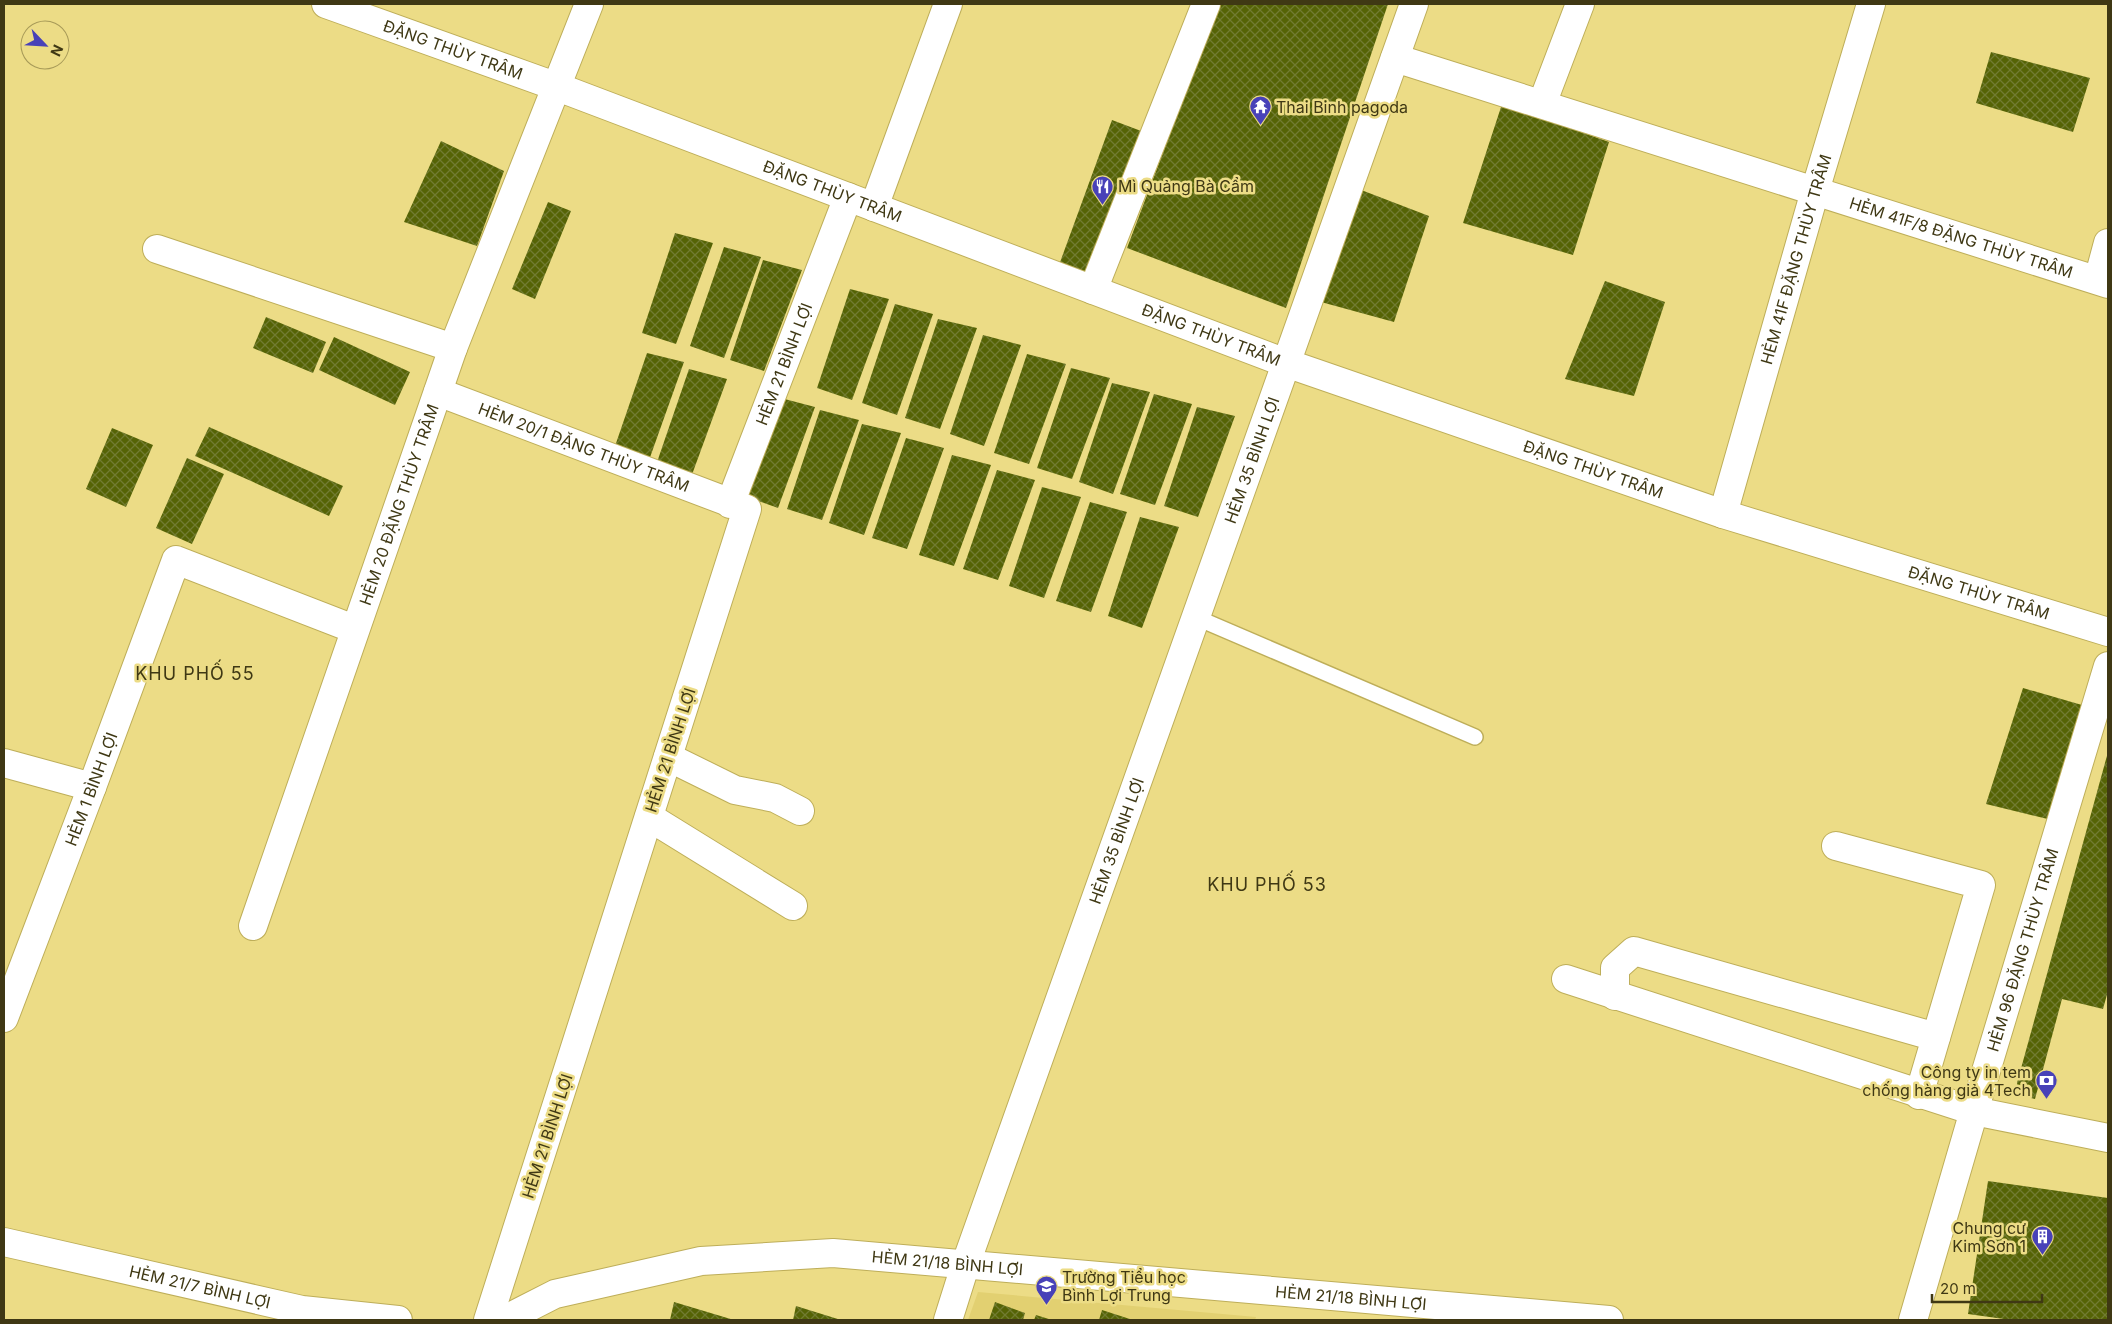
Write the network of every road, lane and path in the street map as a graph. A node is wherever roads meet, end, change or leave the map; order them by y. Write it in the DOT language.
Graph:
graph roads {
  1 [pos="326,4"];
  2 [pos="589,4"];
  3 [pos="948,4"];
  4 [pos="1206,4"];
  5 [pos="1414,4"];
  6 [pos="1580,4"];
  7 [pos="1871,4"];
  8 [pos="1395,58"];
  9 [pos="555,86"];
  10 [pos="1542,104"];
  11 [pos="1815,191"];
  12 [pos="848,198"];
  13 [pos="874,207"];
  14 [pos="2108,243"];
  15 [pos="157,249"];
  16 [pos="2103,282"];
  17 [pos="1093,290"];
  18 [pos="453,348"];
  19 [pos="1286,363"];
  20 [pos="438,392"];
  21 [pos="730,504"];
  22 [pos="1723,514"];
  23 [pos="1195,617"];
  24 [pos="354,629"];
  25 [pos="2108,632"];
  26 [pos="2108,666"];
  27 [pos="1475,737"];
  28 [pos="668,757"];
  29 [pos="4,763"];
  30 [pos="92,787"];
  31 [pos="800,812"];
  32 [pos="649,817"];
  33 [pos="1836,846"];
  34 [pos="793,906"];
  35 [pos="253,926"];
  36 [pos="1566,979"];
  37 [pos="1615,996"];
  38 [pos="4,1018"];
  39 [pos="1936,1036"];
  40 [pos="1919,1094"];
  41 [pos="1974,1111"];
  42 [pos="2108,1138"];
  43 [pos="4,1242"];
  44 [pos="965,1266"];
  45 [pos="1501,1316"];
  46 [pos="398,1320"];
  47 [pos="488,1320"];
  48 [pos="504,1320"];
  49 [pos="948,1320"];
  50 [pos="1609,1320"];
  51 [pos="1913,1320"];
  1 -- 9 [label="street, ĐẶNG THÙY TRÂM"];
  2 -- 9 [label="street, HẺM 20 ĐẶNG THÙY TRÂM"];
  3 -- 13 [label="street"];
  4 -- 17 [label="street"];
  5 -- 8 [label="street, HẺM 35 BÌNH LỢI"];
  6 -- 10 [label="street"];
  7 -- 11 [label="street, HẺM 41F ĐẶNG THÙY TRÂM"];
  8 -- 10 [label="street, HẺM 41F/8 ĐẶNG THÙY TRÂM"];
  8 -- 19 [label="street, HẺM 35 BÌNH LỢI"];
  9 -- 12 [label="street, ĐẶNG THÙY TRÂM"];
  9 -- 18 [label="street, HẺM 20 ĐẶNG THÙY TRÂM"];
  10 -- 11 [label="street, HẺM 41F/8 ĐẶNG THÙY TRÂM"];
  11 -- 16 [label="street, HẺM 41F/8 ĐẶNG THÙY TRÂM"];
  11 -- 22 [label="street, HẺM 41F ĐẶNG THÙY TRÂM"];
  12 -- 13 [label="street, ĐẶNG THÙY TRÂM"];
  12 -- 21 [label="street, HẺM 21 BÌNH LỢI"];
  13 -- 17 [label="street, ĐẶNG THÙY TRÂM"];
  14 -- 16 [label="street"];
  15 -- 18 [label="street"];
  17 -- 19 [label="street, ĐẶNG THÙY TRÂM"];
  18 -- 20 [label="street, HẺM 20 ĐẶNG THÙY TRÂM"];
  19 -- 22 [label="street, ĐẶNG THÙY TRÂM"];
  19 -- 23 [label="street, HẺM 35 BÌNH LỢI"];
  20 -- 21 [label="street, HẺM 20/1 ĐẶNG THÙY TRÂM"];
  20 -- 24 [label="street, HẺM 20 ĐẶNG THÙY TRÂM"];
  21 -- 28 [label="street, HẺM 21 BÌNH LỢI"];
  22 -- 25 [label="street, ĐẶNG THÙY TRÂM"];
  23 -- 27 [label="lane"];
  23 -- 44 [label="street, HẺM 35 BÌNH LỢI"];
  24 -- 30 [label="street, HẺM 1 BÌNH LỢI"];
  24 -- 35 [label="street, HẺM 20 ĐẶNG THÙY TRÂM"];
  26 -- 41 [label="street, HẺM 96 ĐẶNG THÙY TRÂM"];
  28 -- 31 [label="street"];
  28 -- 32 [label="street, HẺM 21 BÌNH LỢI"];
  29 -- 30 [label="street"];
  30 -- 38 [label="street, HẺM 1 BÌNH LỢI"];
  32 -- 34 [label="street"];
  32 -- 47 [label="street, HẺM 21 BÌNH LỢI"];
  33 -- 39 [label="street"];
  36 -- 37 [label="street"];
  37 -- 39 [label="street"];
  37 -- 40 [label="street"];
  39 -- 40 [label="street"];
  40 -- 41 [label="street"];
  41 -- 42 [label="street"];
  41 -- 51 [label="street, HẺM 96 ĐẶNG THÙY TRÂM"];
  43 -- 46 [label="street, HẺM 21/7 BÌNH LỢI"];
  44 -- 45 [label="street, HẺM 21/18 BÌNH LỢI"];
  44 -- 48 [label="street, HẺM 21/18 BÌNH LỢI"];
  44 -- 49 [label="street, HẺM 35 BÌNH LỢI"];
  45 -- 50 [label="street, HẺM 21/18 BÌNH LỢI"];
}
